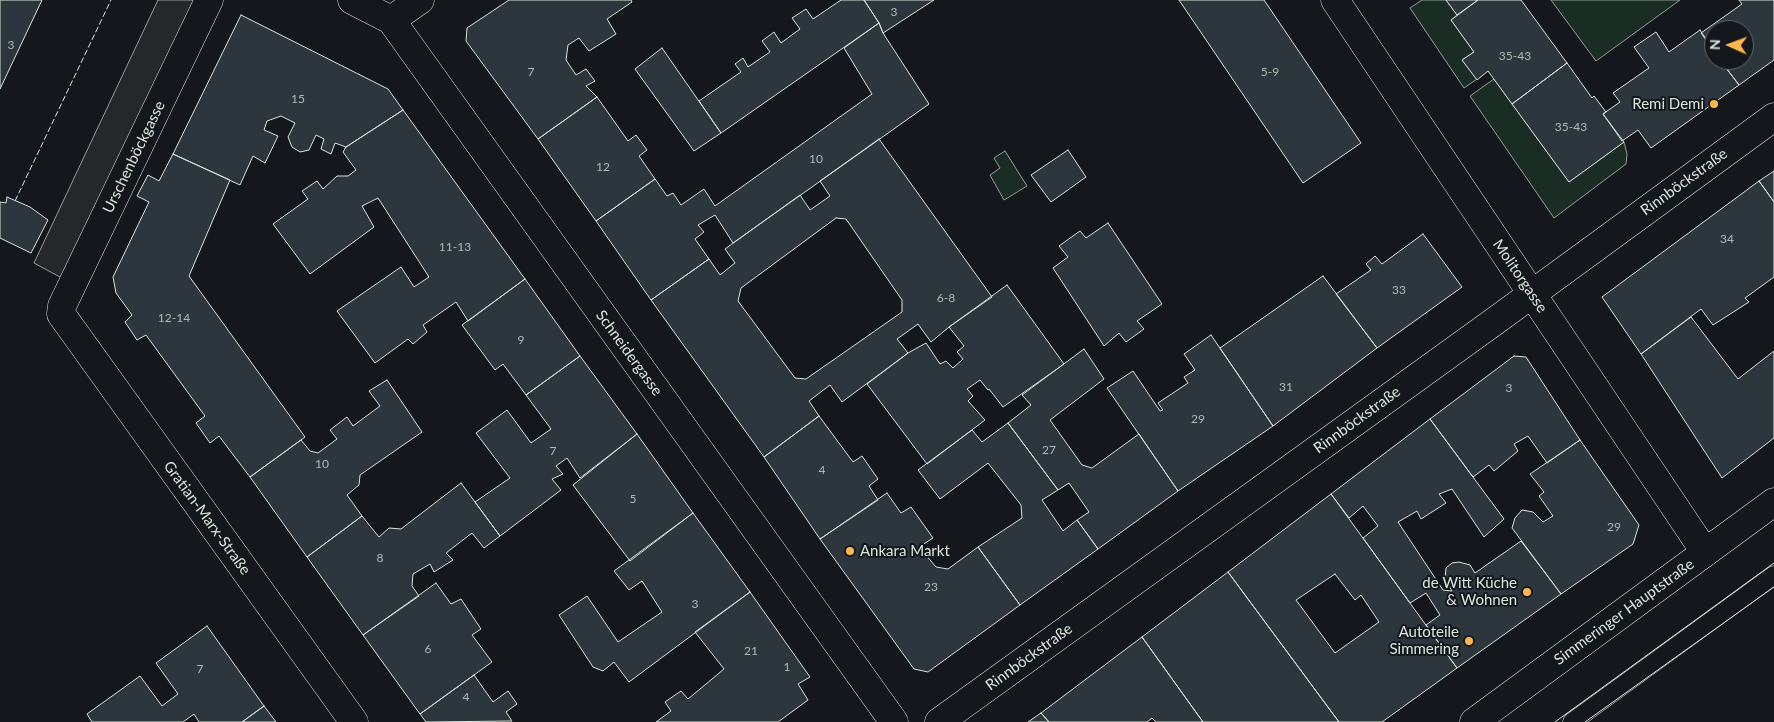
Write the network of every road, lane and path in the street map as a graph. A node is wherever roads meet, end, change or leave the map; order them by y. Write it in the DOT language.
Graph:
graph roads {
  1 [pos="209,0"];
  2 [pos="352,0"];
  3 [pos="420,0"];
  4 [pos="1335,0"];
  5 [pos="391,20"];
  6 [pos="1774,116"];
  7 [pos="1532,293"];
  8 [pos="61,314"];
  9 [pos="1774,502"];
  10 [pos="1705,552"];
  11 [pos="1774,575"];
  12 [pos="354,722"];
  13 [pos="894,722"];
  14 [pos="939,722"];
  15 [pos="1474,722"];
  16 [pos="1572,722"];
  1 -- 8 [label="street, Urschenböckgasse"];
  2 -- 5 [label="street, Schneidergasse"];
  3 -- 5 [label="street"];
  4 -- 7 [label="street, Molitorgasse"];
  5 -- 13 [label="street, Schneidergasse"];
  6 -- 7 [label="street, Rinnböckstraße"];
  7 -- 10 [label="street, Molitorgasse"];
  7 -- 14 [label="street, Rinnböckstraße"];
  8 -- 12 [label="street, Gratian-Marx-Straße"];
  9 -- 10 [label="street, Simmeringer Hauptstraße"];
  10 -- 15 [label="street, Simmeringer Hauptstraße"];
  11 -- 16 [label="lane"];
}
